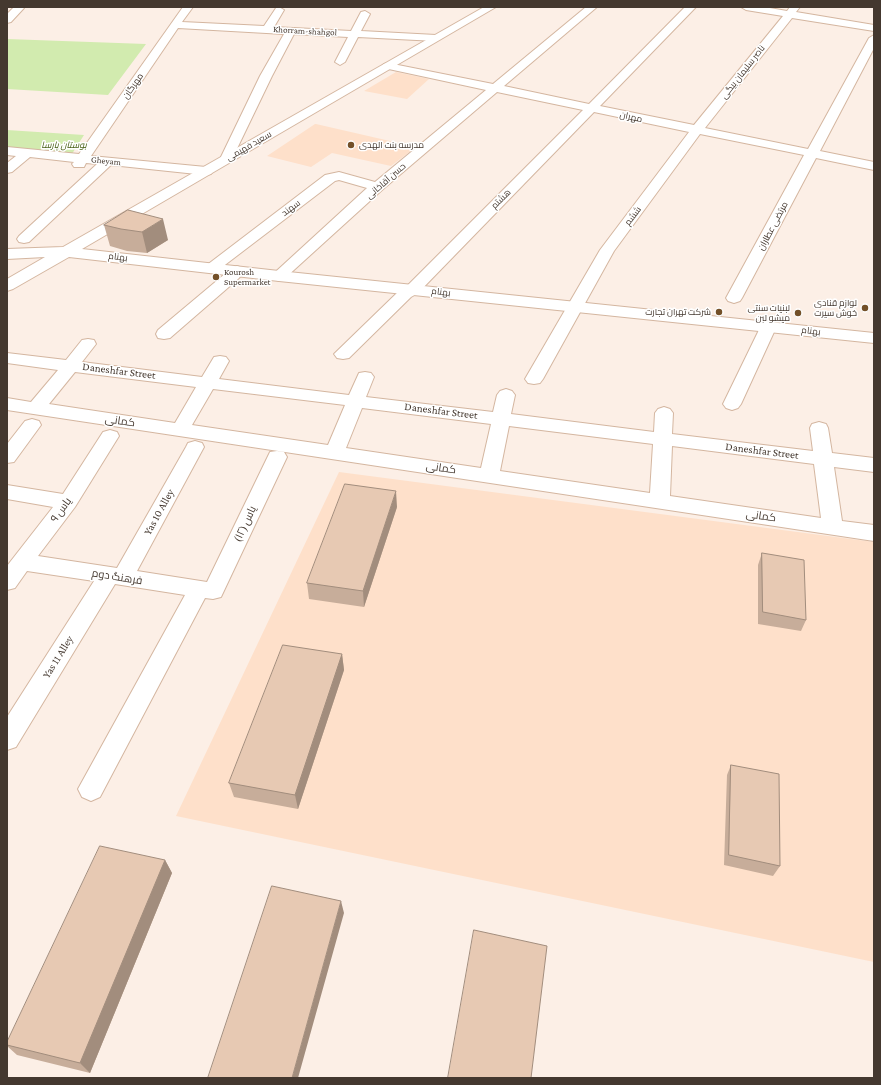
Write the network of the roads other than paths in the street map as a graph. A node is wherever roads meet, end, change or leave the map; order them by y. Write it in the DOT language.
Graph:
graph roads {
  1 [pos="188,7"];
  2 [pos="491,7"];
  3 [pos="592,7"];
  4 [pos="691,7"];
  5 [pos="746,7"];
  6 [pos="279,10"];
  7 [pos="792,10"];
  8 [pos="365,14"];
  9 [pos="175,25"];
  10 [pos="874,28"];
  11 [pos="267,30"];
  12 [pos="291,31"];
  13 [pos="354,34"];
  14 [pos="436,38"];
  15 [pos="874,38"];
  16 [pos="340,62"];
  17 [pos="388,66"];
  18 [pos="495,89"];
  19 [pos="590,108"];
  20 [pos="696,130"];
  21 [pos="7,151"];
  22 [pos="811,153"];
  23 [pos="18,156"];
  24 [pos="226,159"];
  25 [pos="81,161"];
  26 [pos="106,164"];
  27 [pos="874,166"];
  28 [pos="7,169"];
  29 [pos="201,174"];
  30 [pos="377,187"];
  31 [pos="24,239"];
  32 [pos="68,252"];
  33 [pos="7,254"];
  34 [pos="212,268"];
  35 [pos="237,271"];
  36 [pos="279,276"];
  37 [pos="7,286"];
  38 [pos="409,292"];
  39 [pos="734,298"];
  40 [pos="576,306"];
  41 [pos="767,326"];
  42 [pos="164,334"];
  43 [pos="874,338"];
  44 [pos="88,344"];
  45 [pos="343,354"];
  46 [pos="7,358"];
  47 [pos="220,361"];
  48 [pos="71,365"];
  49 [pos="365,377"];
  50 [pos="534,379"];
  51 [pos="207,382"];
  52 [pos="506,395"];
  53 [pos="355,400"];
  54 [pos="7,404"];
  55 [pos="732,404"];
  56 [pos="664,413"];
  57 [pos="34,416"];
  58 [pos="501,418"];
  59 [pos="819,428"];
  60 [pos="180,430"];
  61 [pos="110,436"];
  62 [pos="663,438"];
  63 [pos="196,447"];
  64 [pos="335,452"];
  65 [pos="277,456"];
  66 [pos="7,457"];
  67 [pos="823,458"];
  68 [pos="874,465"];
  69 [pos="489,476"];
  70 [pos="7,492"];
  71 [pos="660,501"];
  72 [pos="68,502"];
  73 [pos="832,526"];
  74 [pos="874,533"];
  75 [pos="22,562"];
  76 [pos="116,577"];
  77 [pos="7,582"];
  78 [pos="206,590"];
  79 [pos="7,739"];
  80 [pos="91,789"];
  1 -- 9 [label="street, مهرگان"];
  2 -- 14 [label="main road, سعید فهیمی"];
  3 -- 18 [label="street, حسن آقاخانی"];
  4 -- 19 [label="street, هشتم"];
  5 -- 7 [label="street"];
  6 -- 11 [label="street"];
  7 -- 10 [label="street"];
  7 -- 20 [label="street, ناصر سلیمان بیگی"];
  8 -- 13 [label="street"];
  9 -- 11 [label="street, Khorram-shahgol"];
  9 -- 25 [label="street, مهرگان"];
  11 -- 12 [label="street, Khorram-shahgol"];
  12 -- 13 [label="street, Khorram-shahgol"];
  12 -- 24 [label="street"];
  13 -- 14 [label="street, Khorram-shahgol"];
  13 -- 16 [label="street"];
  14 -- 17 [label="main road, سعید فهیمی"];
  15 -- 22 [label="street, مرتضی عطاران"];
  17 -- 18 [label="street, مهران"];
  17 -- 24 [label="main road, سعید فهیمی"];
  18 -- 19 [label="street, مهران"];
  18 -- 30 [label="street, حسن آقاخانی"];
  19 -- 20 [label="street, مهران"];
  19 -- 38 [label="street, هشتم"];
  20 -- 22 [label="street, مهران"];
  20 -- 40 [label="street, ششم"];
  21 -- 23 [label="street, Gheyam"];
  22 -- 27 [label="street, مهران"];
  22 -- 39 [label="street, مرتضی عطاران"];
  23 -- 25 [label="street, Gheyam"];
  23 -- 28 [label="street"];
  24 -- 29 [label="main road, سعید فهیمی"];
  25 -- 26 [label="street, Gheyam"];
  26 -- 29 [label="street, Gheyam"];
  26 -- 31 [label="street"];
  29 -- 32 [label="main road, سعید فهیمی"];
  30 -- 34 [label="street, سهند"];
  30 -- 36 [label="street, حسن آقاخانی"];
  32 -- 33 [label="main road, بهنام"];
  32 -- 34 [label="main road, بهنام"];
  32 -- 37 [label="main road, سعید فهیمی"];
  34 -- 35 [label="main road, بهنام"];
  35 -- 36 [label="main road, بهنام"];
  35 -- 42 [label="street"];
  36 -- 38 [label="main road, بهنام"];
  38 -- 40 [label="main road, بهنام"];
  38 -- 45 [label="street, هشتم"];
  40 -- 41 [label="main road, بهنام"];
  40 -- 50 [label="street, ششم"];
  41 -- 43 [label="main road, بهنام"];
  41 -- 55 [label="street"];
  44 -- 48 [label="street"];
  46 -- 48 [label="street, Daneshfar Street"];
  47 -- 51 [label="street"];
  48 -- 51 [label="street, Daneshfar Street"];
  48 -- 57 [label="street"];
  49 -- 53 [label="street"];
  51 -- 53 [label="street, Daneshfar Street"];
  51 -- 60 [label="street"];
  52 -- 58 [label="street"];
  53 -- 58 [label="street, Daneshfar Street"];
  53 -- 64 [label="street"];
  54 -- 57 [label="street, کمانی"];
  56 -- 62 [label="street"];
  57 -- 60 [label="street, کمانی"];
  57 -- 66 [label="street"];
  58 -- 62 [label="street, Daneshfar Street"];
  58 -- 69 [label="street"];
  59 -- 67 [label="street"];
  60 -- 64 [label="street, کمانی"];
  61 -- 72 [label="street, یاس ۹"];
  62 -- 67 [label="street, Daneshfar Street"];
  62 -- 71 [label="street"];
  63 -- 76 [label="street, Yas 10 Alley"];
  64 -- 69 [label="street, کمانی"];
  65 -- 78 [label="street, یاس (۱۲)"];
  67 -- 68 [label="street, Daneshfar Street"];
  67 -- 73 [label="street"];
  69 -- 71 [label="street, کمانی"];
  70 -- 72 [label="street"];
  71 -- 73 [label="street, کمانی"];
  72 -- 75 [label="street, یاس ۹"];
  73 -- 74 [label="street, کمانی"];
  75 -- 76 [label="street, فرهنگ دوم"];
  75 -- 77 [label="street, یاس ۹"];
  76 -- 78 [label="street, فرهنگ دوم"];
  76 -- 79 [label="street, Yas 11 Alley"];
  78 -- 80 [label="street, یاس (۱۲)"];
}
